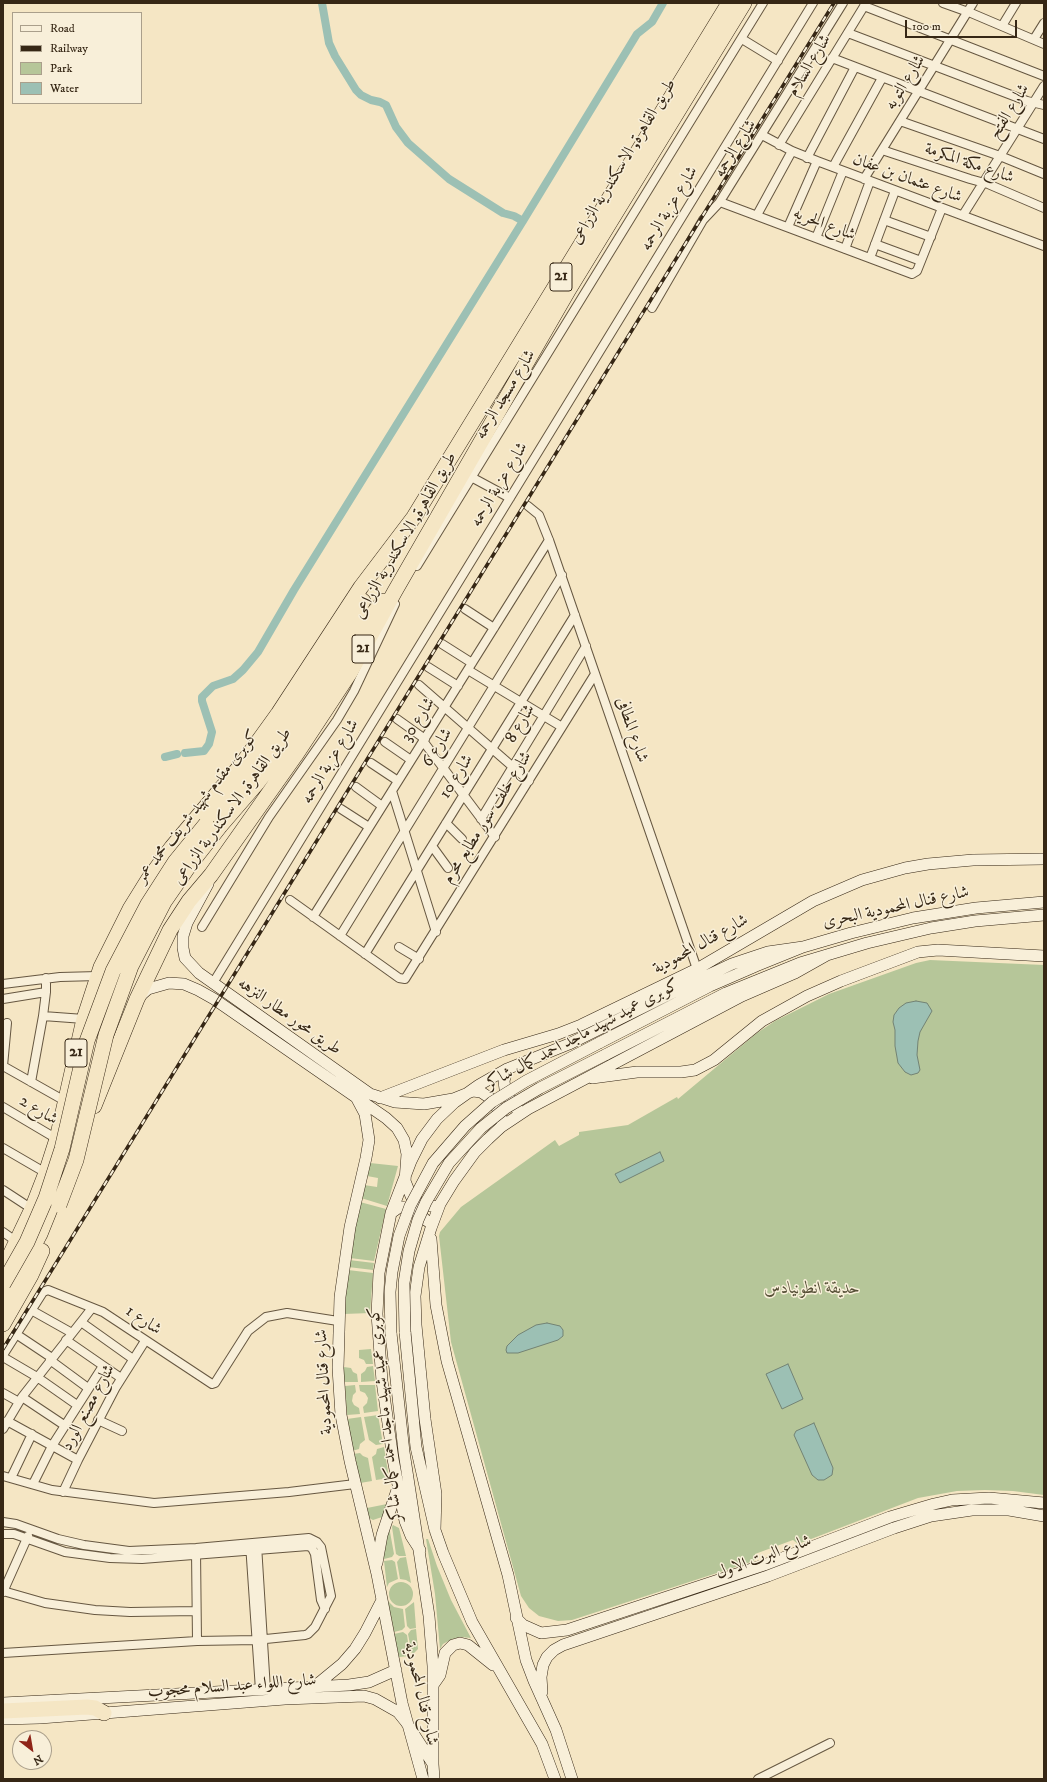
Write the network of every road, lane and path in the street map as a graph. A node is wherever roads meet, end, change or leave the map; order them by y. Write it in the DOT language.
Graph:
graph roads {
  1 [pos="729,3"];
  2 [pos="744,3"];
  3 [pos="763,3"];
  4 [pos="813,3"];
  5 [pos="843,3"];
  6 [pos="943,3"];
  7 [pos="973,3"];
  8 [pos="1016,3"];
  9 [pos="865,4"];
  10 [pos="967,12"];
  11 [pos="1044,23"];
  12 [pos="1002,26"];
  13 [pos="848,33"];
  14 [pos="742,38"];
  15 [pos="950,40"];
  16 [pos="1034,40"];
  17 [pos="1044,44"];
  18 [pos="832,58"];
  19 [pos="778,61"];
  20 [pos="934,66"];
  21 [pos="855,67"];
  22 [pos="1044,76"];
  23 [pos="882,78"];
  24 [pos="1044,86"];
  25 [pos="918,91"];
  26 [pos="1034,102"];
  27 [pos="1044,105"];
  28 [pos="900,122"];
  29 [pos="1017,129"];
  30 [pos="762,135"];
  31 [pos="1044,139"];
  32 [pos="779,145"];
  33 [pos="882,150"];
  34 [pos="792,151"];
  35 [pos="1000,156"];
  36 [pos="807,158"];
  37 [pos="817,161"];
  38 [pos="833,167"];
  39 [pos="843,171"];
  40 [pos="1044,174"];
  41 [pos="867,180"];
  42 [pos="984,182"];
  43 [pos="895,191"];
  44 [pos="720,202"];
  45 [pos="942,208"];
  46 [pos="1044,208"];
  47 [pos="963,215"];
  48 [pos="757,216"];
  49 [pos="884,220"];
  50 [pos="788,227"];
  51 [pos="931,237"];
  52 [pos="816,238"];
  53 [pos="875,244"];
  54 [pos="1044,246"];
  55 [pos="845,249"];
  56 [pos="870,258"];
  57 [pos="921,261"];
  58 [pos="652,308"];
  59 [pos="473,478"];
  60 [pos="510,498"];
  61 [pos="528,506"];
  62 [pos="549,540"];
  63 [pos="391,549"];
  64 [pos="562,576"];
  65 [pos="395,591"];
  66 [pos="465,609"];
  67 [pos="575,615"];
  68 [pos="494,628"];
  69 [pos="442,644"];
  70 [pos="586,646"];
  71 [pos="428,667"];
  72 [pos="470,667"];
  73 [pos="595,674"];
  74 [pos="419,685"];
  75 [pos="458,686"];
  76 [pos="494,686"];
  77 [pos="521,702"];
  78 [pos="445,707"];
  79 [pos="544,716"];
  80 [pos="397,718"];
  81 [pos="562,727"];
  82 [pos="468,728"];
  83 [pos="424,740"];
  84 [pos="385,742"];
  85 [pos="492,749"];
  86 [pos="411,760"];
  87 [pos="371,763"];
  88 [pos="512,767"];
  89 [pos="443,768"];
  90 [pos="529,781"];
  91 [pos="398,782"];
  92 [pos="356,788"];
  93 [pos="392,791"];
  94 [pos="464,795"];
  95 [pos="382,806"];
  96 [pos="341,809"];
  97 [pos="481,819"];
  98 [pos="446,824"];
  99 [pos="213,825"];
  100 [pos="369,827"];
  101 [pos="405,832"];
  102 [pos="495,836"];
  103 [pos="462,839"];
  104 [pos="432,846"];
  105 [pos="172,847"];
  106 [pos="1044,859"];
  107 [pos="448,868"];
  108 [pos="417,871"];
  109 [pos="211,874"];
  110 [pos="290,900"];
  111 [pos="1044,902"];
  112 [pos="1044,915"];
  113 [pos="313,917"];
  114 [pos="202,927"];
  115 [pos="436,932"];
  116 [pos="340,936"];
  117 [pos="400,947"];
  118 [pos="803,948"];
  119 [pos="365,954"];
  120 [pos="827,955"];
  121 [pos="1044,956"];
  122 [pos="419,959"];
  123 [pos="697,969"];
  124 [pos="98,976"];
  125 [pos="46,978"];
  126 [pos="213,983"];
  127 [pos="3,984"];
  128 [pos="46,992"];
  129 [pos="3,999"];
  130 [pos="137,999"];
  131 [pos="43,1016"];
  132 [pos="84,1019"];
  133 [pos="7,1022"];
  134 [pos="80,1034"];
  135 [pos="116,1047"];
  136 [pos="3,1066"];
  137 [pos="507,1070"];
  138 [pos="580,1081"];
  139 [pos="31,1082"];
  140 [pos="466,1093"];
  141 [pos="380,1098"];
  142 [pos="357,1099"];
  143 [pos="65,1101"];
  144 [pos="3,1108"];
  145 [pos="528,1109"];
  146 [pos="501,1127"];
  147 [pos="57,1140"];
  148 [pos="3,1148"];
  149 [pos="46,1173"];
  150 [pos="405,1176"];
  151 [pos="3,1190"];
  152 [pos="440,1204"];
  153 [pos="32,1209"];
  154 [pos="391,1213"];
  155 [pos="431,1228"];
  156 [pos="3,1232"];
  157 [pos="17,1242"];
  158 [pos="3,1270"];
  159 [pos="3,1284"];
  160 [pos="3,1303"];
  161 [pos="92,1308"];
  162 [pos="31,1310"];
  163 [pos="338,1321"];
  164 [pos="81,1322"];
  165 [pos="3,1324"];
  166 [pos="16,1334"];
  167 [pos="69,1337"];
  168 [pos="145,1341"];
  169 [pos="3,1356"];
  170 [pos="51,1359"];
  171 [pos="133,1359"];
  172 [pos="103,1366"];
  173 [pos="37,1377"];
  174 [pos="121,1378"];
  175 [pos="88,1388"];
  176 [pos="3,1393"];
  177 [pos="21,1399"];
  178 [pos="77,1405"];
  179 [pos="98,1420"];
  180 [pos="64,1425"];
  181 [pos="4,1426"];
  182 [pos="122,1431"];
  183 [pos="32,1434"];
  184 [pos="52,1446"];
  185 [pos="78,1460"];
  186 [pos="7,1477"];
  187 [pos="33,1484"];
  188 [pos="355,1484"];
  189 [pos="399,1487"];
  190 [pos="63,1492"];
  191 [pos="1044,1503"];
  192 [pos="1044,1516"];
  193 [pos="3,1522"];
  194 [pos="30,1529"];
  195 [pos="435,1530"];
  196 [pos="857,1530"];
  197 [pos="3,1534"];
  198 [pos="27,1540"];
  199 [pos="862,1540"];
  200 [pos="254,1546"];
  201 [pos="420,1550"];
  202 [pos="196,1552"];
  203 [pos="377,1574"];
  204 [pos="702,1586"];
  205 [pos="3,1592"];
  206 [pos="705,1597"];
  207 [pos="382,1600"];
  208 [pos="196,1611"];
  209 [pos="516,1618"];
  210 [pos="259,1639"];
  211 [pos="197,1641"];
  212 [pos="3,1653"];
  213 [pos="498,1669"];
  214 [pos="396,1670"];
  215 [pos="433,1685"];
  216 [pos="314,1687"];
  217 [pos="263,1690"];
  218 [pos="3,1702"];
  219 [pos="543,1703"];
  220 [pos="3,1711"];
  221 [pos="104,1713"];
  222 [pos="3,1720"];
  223 [pos="406,1722"];
  224 [pos="830,1743"];
  225 [pos="433,1764"];
  226 [pos="423,1779"];
  227 [pos="434,1779"];
  228 [pos="555,1779"];
  229 [pos="572,1779"];
  230 [pos="758,1779"];
  1 -- 63 [label="highway, طريق القاهرة, الاسكندرية الزراعى / 21"];
  2 -- 65 [label="highway, طريق القاهرة, الاسكندرية الزراعى / 21"];
  3 -- 14 [label="street, شارع مسجد الرحمه"];
  4 -- 19 [label="street, شارع عزبة الرحمه"];
  5 -- 30 [label="street, شارع الرحمه"];
  6 -- 10 [label="street"];
  7 -- 10 [label="street, شارع التوبه"];
  8 -- 12 [label="street"];
  9 -- 13 [label="street, شارع السلام"];
  9 -- 15 [label="street"];
  10 -- 12 [label="street"];
  10 -- 15 [label="street, شارع التوبه"];
  11 -- 16 [label="street"];
  12 -- 16 [label="street"];
  13 -- 18 [label="street, شارع السلام"];
  13 -- 20 [label="street"];
  14 -- 19 [label="street"];
  14 -- 59 [label="street, شارع مسجد الرحمه"];
  15 -- 20 [label="street, شارع التوبه"];
  15 -- 22 [label="street"];
  16 -- 17 [label="street"];
  18 -- 21 [label="street"];
  18 -- 32 [label="street, شارع السلام"];
  19 -- 60 [label="street, شارع عزبة الرحمه"];
  20 -- 25 [label="street, شارع التوبه"];
  20 -- 26 [label="street"];
  21 -- 23 [label="street"];
  21 -- 36 [label="street"];
  23 -- 25 [label="street"];
  23 -- 38 [label="street"];
  24 -- 26 [label="street, شارع الفتح"];
  25 -- 28 [label="street, شارع التوبه"];
  25 -- 29 [label="street"];
  26 -- 27 [label="street"];
  26 -- 29 [label="street, شارع الفتح"];
  28 -- 33 [label="street, شارع التوبه"];
  28 -- 35 [label="street"];
  29 -- 31 [label="street"];
  29 -- 35 [label="street, شارع الفتح"];
  30 -- 32 [label="street, شارع عثمان بن عفان"];
  30 -- 44 [label="street, شارع الرحمه"];
  32 -- 34 [label="street, شارع عثمان بن عفان"];
  33 -- 41 [label="street, شارع التوبه"];
  33 -- 42 [label="street, شارع مكة المكرمة"];
  34 -- 36 [label="street, شارع عثمان بن عفان"];
  34 -- 48 [label="street"];
  35 -- 40 [label="street"];
  35 -- 42 [label="street, شارع الفتح"];
  36 -- 37 [label="street, شارع عثمان بن عفان"];
  37 -- 38 [label="street, شارع عثمان بن عفان"];
  37 -- 50 [label="street"];
  38 -- 39 [label="street, شارع عثمان بن عفان"];
  39 -- 41 [label="street, شارع عثمان بن عفان"];
  39 -- 52 [label="street"];
  41 -- 43 [label="street, شارع عثمان بن عفان"];
  41 -- 55 [label="street, شارع التوبه"];
  42 -- 46 [label="street, شارع مكة المكرمة"];
  42 -- 47 [label="street, شارع الفتح"];
  43 -- 45 [label="street, شارع عثمان بن عفان"];
  43 -- 49 [label="street"];
  44 -- 48 [label="street, شارع الحريه"];
  44 -- 58 [label="street, شارع الرحمه"];
  45 -- 47 [label="street, شارع عثمان بن عفان"];
  45 -- 51 [label="street"];
  47 -- 54 [label="street, شارع عثمان بن عفان"];
  48 -- 50 [label="street, شارع الحريه"];
  49 -- 51 [label="street"];
  49 -- 53 [label="street"];
  50 -- 52 [label="street, شارع الحريه"];
  51 -- 57 [label="street"];
  52 -- 55 [label="street, شارع الحريه"];
  53 -- 56 [label="street"];
  53 -- 57 [label="street"];
  55 -- 56 [label="street, شارع الحريه"];
  56 -- 57 [label="street, شارع الحريه"];
  59 -- 60 [label="street"];
  59 -- 114 [label="street, شارع مسجد الرحمه"];
  60 -- 126 [label="street, شارع عزبة الرحمه"];
  61 -- 62 [label="street, شارع المطافى"];
  62 -- 64 [label="street, شارع المطافى"];
  62 -- 68 [label="street, شارع 30"];
  63 -- 99 [label="highway, كوبرى مقدم شهيد شريف محمد عمر"];
  63 -- 105 [label="highway, طريق القاهرة, الاسكندرية الزراعى / 21"];
  64 -- 67 [label="street, شارع المطافى"];
  64 -- 76 [label="street, شارع 6"];
  65 -- 99 [label="highway, كوبرى مقدم شهيد شريف محمد عمر"];
  65 -- 109 [label="highway, طريق القاهرة, الاسكندرية الزراعى / 21"];
  66 -- 68 [label="street"];
  67 -- 70 [label="street, شارع المطافى"];
  67 -- 77 [label="street, شارع 10"];
  68 -- 72 [label="street, شارع 30"];
  69 -- 72 [label="street"];
  70 -- 73 [label="street, شارع المطافى"];
  70 -- 79 [label="street, شارع 8"];
  71 -- 75 [label="street"];
  72 -- 75 [label="street, شارع 30"];
  72 -- 76 [label="street"];
  73 -- 81 [label="street, شارع خلف سور مطابع محرم"];
  73 -- 123 [label="street, شارع المطافى"];
  74 -- 78 [label="street"];
  75 -- 78 [label="street, شارع 30"];
  76 -- 77 [label="street"];
  76 -- 82 [label="street, شارع 6"];
  77 -- 79 [label="street"];
  77 -- 85 [label="street, شارع 10"];
  78 -- 82 [label="street"];
  78 -- 83 [label="street, شارع 30"];
  79 -- 81 [label="street"];
  79 -- 88 [label="street, شارع 8"];
  80 -- 83 [label="street"];
  81 -- 90 [label="street, شارع خلف سور مطابع محرم"];
  82 -- 85 [label="street"];
  82 -- 89 [label="street, شارع 6"];
  83 -- 86 [label="street, شارع 30"];
  83 -- 89 [label="street"];
  84 -- 86 [label="street"];
  85 -- 88 [label="street"];
  85 -- 94 [label="street, شارع 10"];
  86 -- 91 [label="street, شارع 30"];
  87 -- 91 [label="street"];
  88 -- 90 [label="street"];
  88 -- 97 [label="street, شارع 8"];
  89 -- 94 [label="street"];
  89 -- 101 [label="street, شارع 6"];
  90 -- 102 [label="street, شارع خلف سور مطابع محرم"];
  91 -- 93 [label="street, شارع 30"];
  92 -- 95 [label="street"];
  93 -- 95 [label="street, شارع 30"];
  93 -- 101 [label="street"];
  94 -- 97 [label="street"];
  94 -- 98 [label="street, شارع 10"];
  95 -- 100 [label="street, شارع 30"];
  96 -- 100 [label="street"];
  97 -- 102 [label="street"];
  98 -- 103 [label="street"];
  98 -- 104 [label="street, شارع 10"];
  99 -- 159 [label="highway, كوبرى مقدم شهيد شريف محمد عمر, bridge"];
  99 -- 165 [label="highway, كوبرى مقدم شهيد شريف محمد عمر, bridge"];
  100 -- 113 [label="street, شارع 30"];
  101 -- 108 [label="street"];
  101 -- 116 [label="street, شارع 6"];
  102 -- 115 [label="street, شارع خلف سور مطابع محرم"];
  104 -- 107 [label="street"];
  104 -- 108 [label="street, شارع 10"];
  105 -- 109 [label="highway"];
  105 -- 124 [label="highway, طريق القاهرة, الاسكندرية الزراعى / 21"];
  106 -- 123 [label="main road, شارع قنال المحمودية"];
  108 -- 115 [label="street"];
  108 -- 119 [label="street, شارع 10"];
  109 -- 126 [label="main road, طريق محور مطار النزهه"];
  109 -- 130 [label="highway, طريق القاهرة, الاسكندرية الزراعى / 21"];
  110 -- 113 [label="street"];
  111 -- 118 [label="main road, شارع قنال المحمودية البحرى"];
  112 -- 120 [label="main road, شارع قنال المحمودية البحرى"];
  113 -- 116 [label="street"];
  115 -- 122 [label="street, شارع خلف سور مطابع محرم"];
  116 -- 119 [label="street"];
  117 -- 122 [label="street"];
  118 -- 137 [label="main road"];
  118 -- 201 [label="main road, كوبرى عميد شهيد ماجد احمد كمال شاكر, bridge"];
  119 -- 122 [label="street, شارع خلف سور مطابع محرم"];
  120 -- 138 [label="main road"];
  120 -- 195 [label="main road, كوبرى عميد شهيد ماجد احمد كمال شاكر, bridge"];
  121 -- 138 [label="main road"];
  123 -- 141 [label="main road, شارع قنال المحمودية"];
  124 -- 125 [label="street"];
  124 -- 132 [label="highway, طريق القاهرة, الاسكندرية الزراعى / 21"];
  125 -- 127 [label="street"];
  125 -- 128 [label="street"];
  126 -- 141 [label="main road, طريق محور مطار النزهه"];
  128 -- 129 [label="street"];
  128 -- 131 [label="street"];
  130 -- 135 [label="highway, طريق القاهرة, الاسكندرية الزراعى / 21"];
  130 -- 142 [label="main road, طريق محور مطار النزهه"];
  131 -- 132 [label="street"];
  131 -- 139 [label="street"];
  132 -- 134 [label="highway, طريق القاهرة, الاسكندرية الزراعى / 21"];
  133 -- 136 [label="street"];
  134 -- 135 [label="highway"];
  134 -- 143 [label="highway, طريق القاهرة, الاسكندرية الزراعى / 21"];
  135 -- 160 [label="highway, طريق القاهرة, الاسكندرية الزراعى / 21"];
  136 -- 139 [label="street"];
  137 -- 140 [label="main road"];
  137 -- 145 [label="main road"];
  138 -- 145 [label="main road"];
  139 -- 143 [label="street"];
  140 -- 141 [label="main road, طريق محور مطار النزهه"];
  140 -- 146 [label="main road"];
  140 -- 150 [label="main road"];
  142 -- 150 [label="main road, طريق محور مطار النزهه"];
  142 -- 163 [label="main road, شارع قنال المحمودية"];
  143 -- 147 [label="highway, طريق القاهرة, الاسكندرية الزراعى / 21"];
  144 -- 147 [label="street, شارع 2"];
  145 -- 146 [label="main road"];
  146 -- 152 [label="main road"];
  147 -- 149 [label="highway, طريق القاهرة, الاسكندرية الزراعى / 21"];
  148 -- 149 [label="street"];
  149 -- 153 [label="highway, طريق القاهرة, الاسكندرية الزراعى / 21"];
  150 -- 152 [label="main road"];
  150 -- 154 [label="main road"];
  151 -- 153 [label="street"];
  152 -- 155 [label="main road"];
  153 -- 157 [label="highway, طريق القاهرة, الاسكندرية الزراعى / 21"];
  154 -- 155 [label="main road"];
  154 -- 189 [label="main road"];
  155 -- 195 [label="main road"];
  155 -- 209 [label="main road"];
  156 -- 157 [label="street"];
  157 -- 158 [label="highway, طريق القاهرة, الاسكندرية الزراعى / 21"];
  161 -- 162 [label="street, شارع 1"];
  161 -- 164 [label="street"];
  161 -- 168 [label="street, شارع 1"];
  162 -- 166 [label="street"];
  162 -- 167 [label="street"];
  163 -- 168 [label="street, شارع 1"];
  163 -- 188 [label="main road, شارع قنال المحمودية"];
  164 -- 167 [label="street"];
  164 -- 171 [label="street"];
  166 -- 169 [label="street"];
  166 -- 170 [label="street"];
  167 -- 170 [label="street"];
  167 -- 172 [label="street"];
  168 -- 171 [label="street, شارع مصنع الورد"];
  169 -- 173 [label="street"];
  170 -- 173 [label="street"];
  170 -- 175 [label="street"];
  171 -- 174 [label="street, شارع مصنع الورد"];
  172 -- 174 [label="street"];
  172 -- 175 [label="street"];
  173 -- 177 [label="street"];
  173 -- 178 [label="street"];
  174 -- 179 [label="street, شارع مصنع الورد"];
  175 -- 178 [label="street"];
  176 -- 177 [label="street"];
  177 -- 180 [label="street"];
  177 -- 181 [label="street"];
  178 -- 180 [label="street"];
  179 -- 182 [label="street"];
  179 -- 185 [label="street, شارع مصنع الورد"];
  180 -- 184 [label="street"];
  181 -- 183 [label="street"];
  183 -- 184 [label="street"];
  183 -- 186 [label="street"];
  184 -- 185 [label="street"];
  184 -- 187 [label="street"];
  185 -- 190 [label="street, شارع مصنع الورد"];
  186 -- 187 [label="street"];
  187 -- 190 [label="street"];
  188 -- 190 [label="street"];
  188 -- 203 [label="main road, شارع قنال المحمودية"];
  189 -- 201 [label="main road"];
  189 -- 203 [label="main road"];
  191 -- 196 [label="main road, شارع البرت الاول"];
  192 -- 199 [label="main road, شارع البرت الاول"];
  193 -- 194 [label="street"];
  194 -- 198 [label="street"];
  194 -- 202 [label="street"];
  195 -- 213 [label="main road"];
  196 -- 199 [label="main road"];
  196 -- 204 [label="main road, شارع البرت الاول"];
  197 -- 198 [label="street"];
  198 -- 202 [label="street"];
  198 -- 205 [label="street"];
  199 -- 206 [label="main road, شارع البرت الاول"];
  200 -- 202 [label="street"];
  200 -- 210 [label="street"];
  200 -- 210 [label="street"];
  201 -- 215 [label="main road, كوبرى عميد شهيد ماجد احمد كمال شاكر"];
  202 -- 208 [label="street"];
  203 -- 207 [label="main road, شارع قنال المحمودية"];
  204 -- 206 [label="main road"];
  204 -- 209 [label="main road, شارع البرت الاول"];
  205 -- 208 [label="street"];
  206 -- 219 [label="main road, شارع البرت الاول"];
  207 -- 214 [label="main road, شارع قنال المحمودية"];
  207 -- 216 [label="main road"];
  208 -- 211 [label="street"];
  209 -- 219 [label="main road"];
  210 -- 211 [label="street"];
  210 -- 217 [label="street"];
  211 -- 212 [label="street"];
  213 -- 215 [label="main road"];
  213 -- 228 [label="main road"];
  214 -- 216 [label="main road, شارع اللواء عبد السلام محجوب"];
  214 -- 223 [label="main road, شارع قنال المحمودية"];
  215 -- 225 [label="main road, شارع قنال المحمودية"];
  216 -- 217 [label="main road, شارع اللواء عبد السلام محجوب"];
  217 -- 218 [label="main road, شارع اللواء عبد السلام محجوب"];
  219 -- 229 [label="main road"];
  220 -- 221 [label="highway"];
  221 -- 222 [label="main road, شارع اللواء عبد السلام محجوب"];
  221 -- 223 [label="main road, شارع اللواء عبد السلام محجوب"];
  223 -- 225 [label="main road, شارع اللواء عبد السلام محجوب"];
  223 -- 226 [label="main road, شارع قنال المحمودية"];
  224 -- 230 [label="street"];
  225 -- 227 [label="main road, شارع قنال المحمودية"];
}
